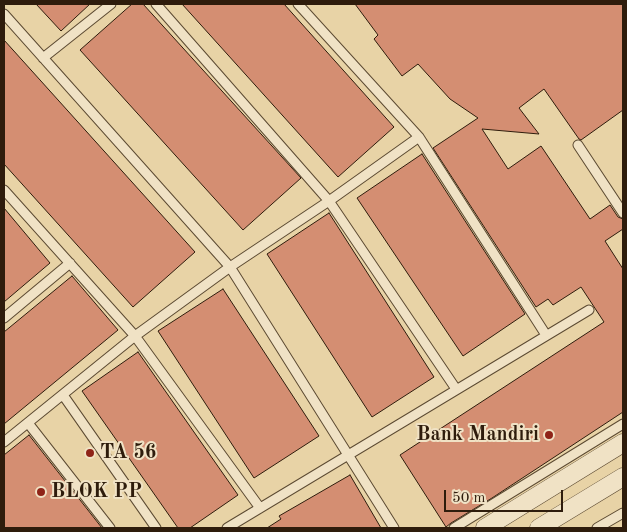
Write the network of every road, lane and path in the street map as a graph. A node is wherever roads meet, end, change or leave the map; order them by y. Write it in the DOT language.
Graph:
graph roads {
  1 [pos="111,4"];
  2 [pos="156,4"];
  3 [pos="298,4"];
  4 [pos="4,14"];
  5 [pos="43,58"];
  6 [pos="419,137"];
  7 [pos="578,145"];
  8 [pos="6,196"];
  9 [pos="329,201"];
  10 [pos="623,213"];
  11 [pos="70,263"];
  12 [pos="230,267"];
  13 [pos="589,310"];
  14 [pos="4,318"];
  15 [pos="546,335"];
  16 [pos="135,336"];
  17 [pos="456,390"];
  18 [pos="62,395"];
  19 [pos="28,423"];
  20 [pos="623,424"];
  21 [pos="4,442"];
  22 [pos="623,443"];
  23 [pos="349,455"];
  24 [pos="622,480"];
  25 [pos="260,508"];
  26 [pos="623,513"];
  27 [pos="110,528"];
  28 [pos="156,528"];
  29 [pos="227,528"];
  30 [pos="394,528"];
  31 [pos="454,528"];
  32 [pos="485,528"];
  33 [pos="541,528"];
  34 [pos="597,528"];
  1 -- 5 [label="lane"];
  2 -- 9 [label="lane"];
  3 -- 6 [label="lane"];
  4 -- 5 [label="lane"];
  5 -- 12 [label="lane"];
  6 -- 9 [label="lane"];
  6 -- 15 [label="lane"];
  7 -- 10 [label="lane"];
  8 -- 11 [label="lane"];
  9 -- 12 [label="lane"];
  9 -- 17 [label="lane"];
  11 -- 14 [label="lane"];
  11 -- 16 [label="lane"];
  12 -- 16 [label="lane"];
  12 -- 23 [label="lane"];
  13 -- 15 [label="lane"];
  15 -- 17 [label="lane"];
  16 -- 18 [label="lane"];
  16 -- 25 [label="lane"];
  17 -- 23 [label="lane"];
  18 -- 19 [label="lane"];
  18 -- 28 [label="lane"];
  19 -- 21 [label="lane"];
  19 -- 27 [label="lane"];
  20 -- 31 [label="lane"];
  22 -- 32 [label="street"];
  23 -- 25 [label="lane"];
  23 -- 30 [label="lane"];
  24 -- 33 [label="street"];
  25 -- 29 [label="lane"];
  26 -- 34 [label="lane"];
}
